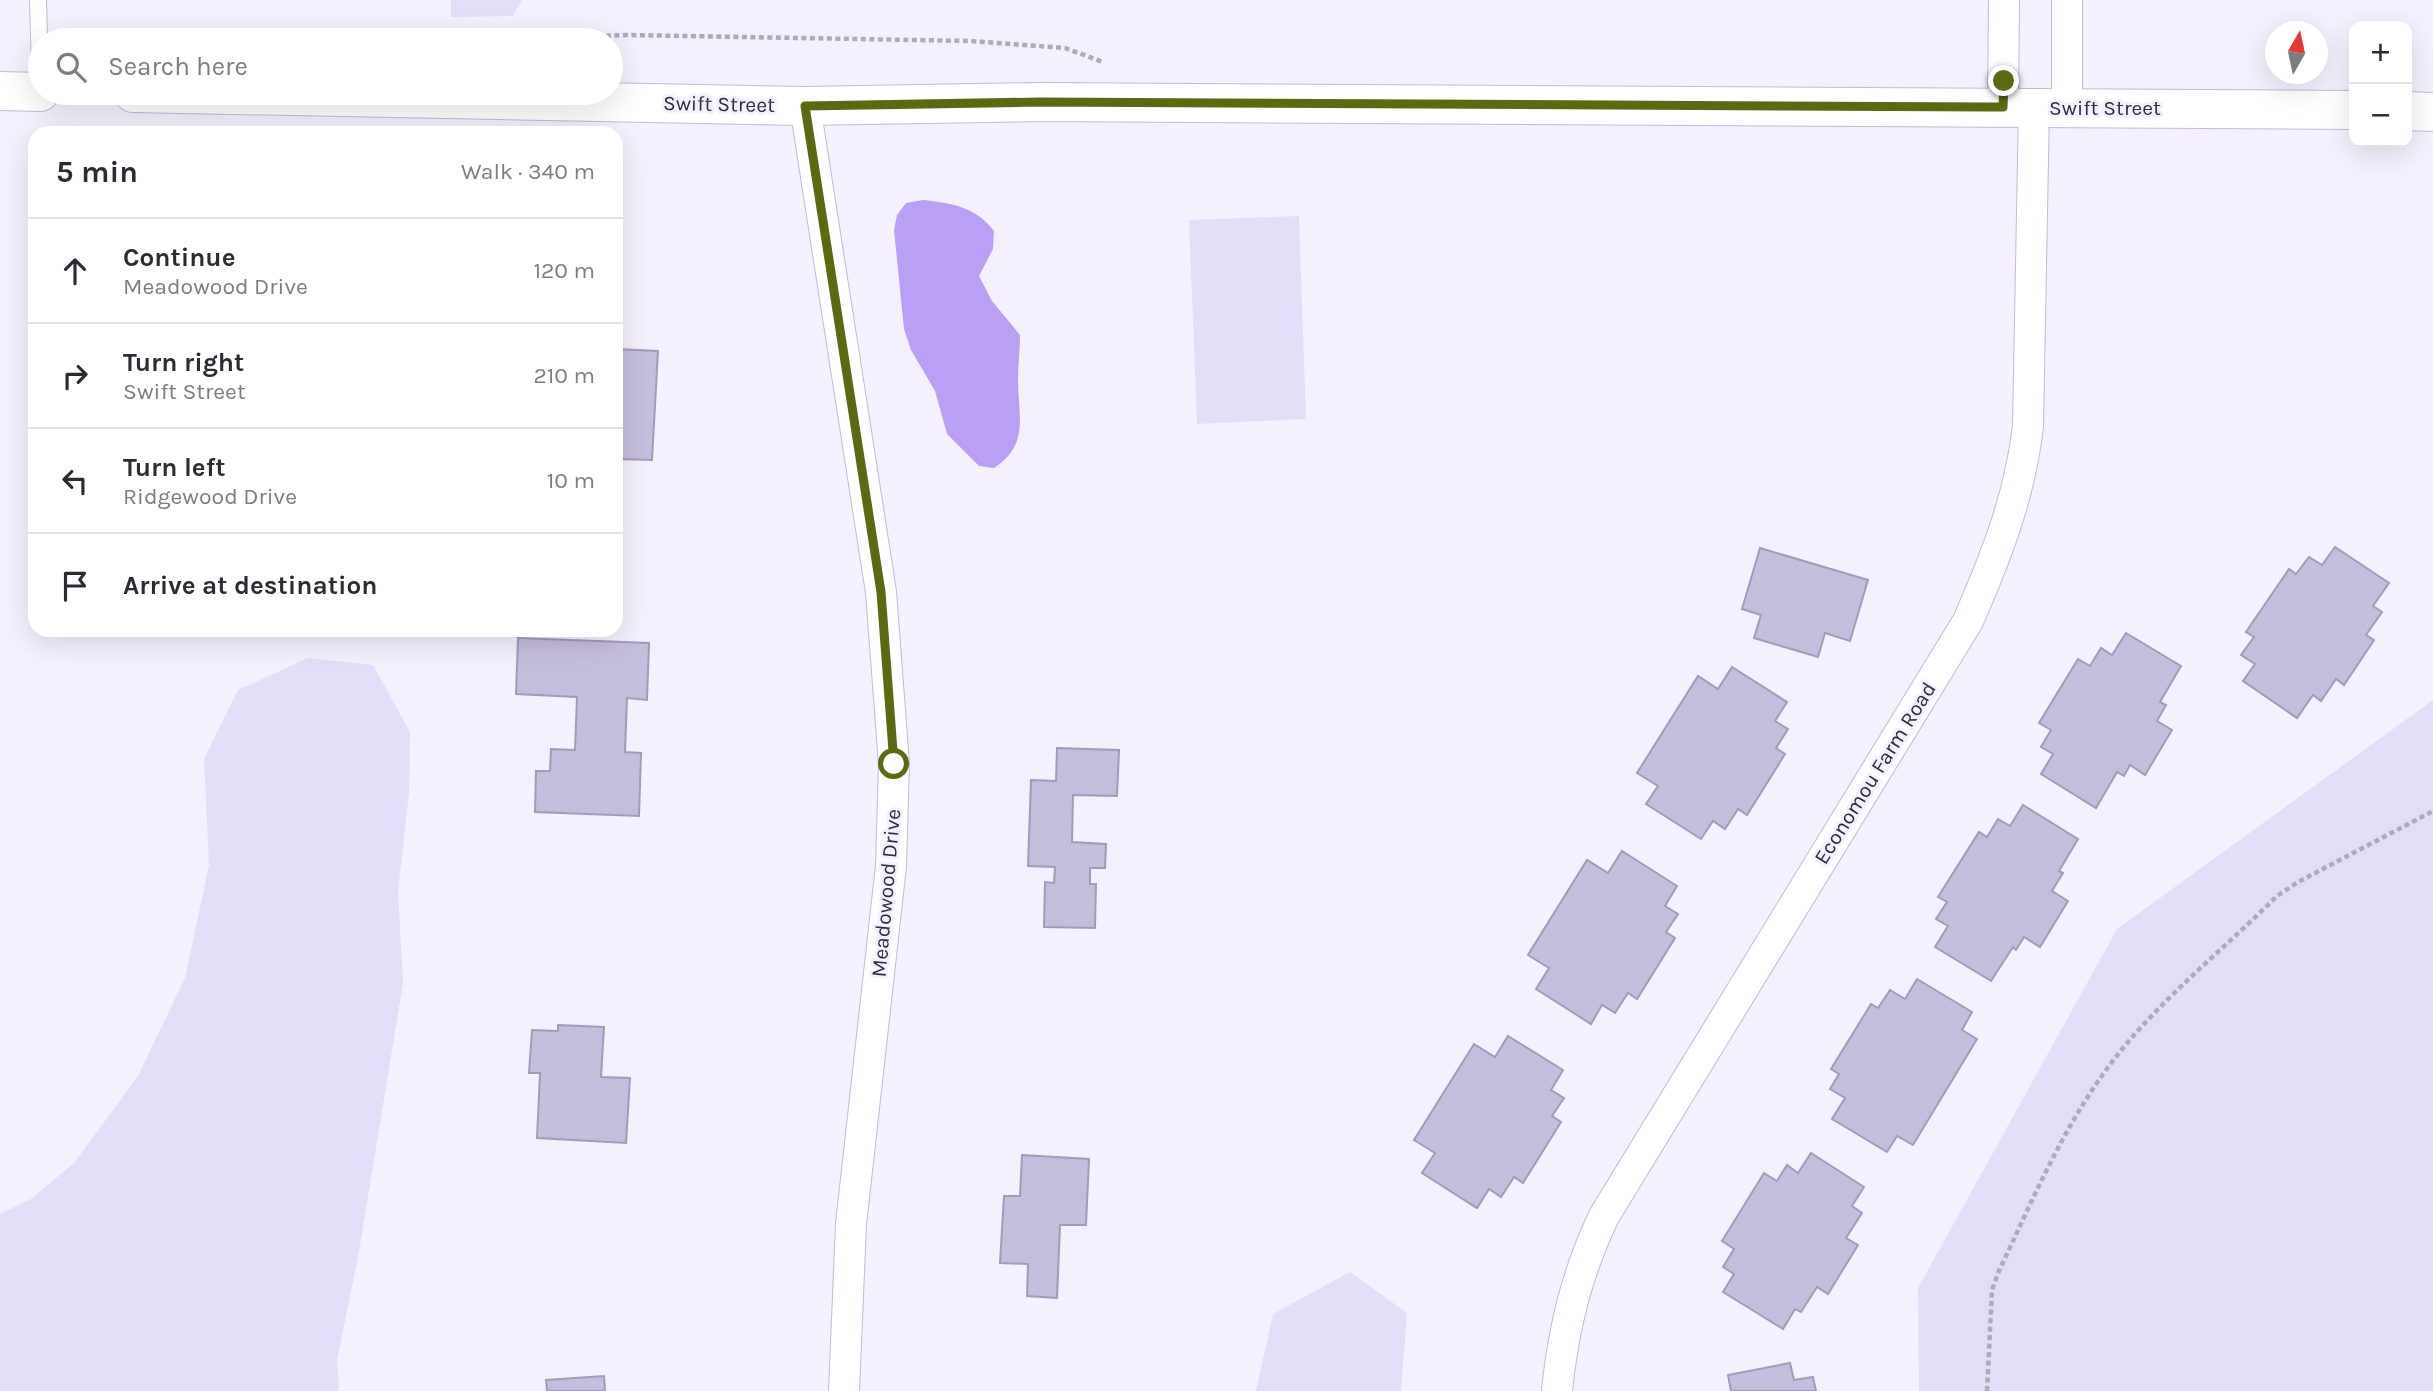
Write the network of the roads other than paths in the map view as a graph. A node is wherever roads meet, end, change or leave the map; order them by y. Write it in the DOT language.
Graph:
graph roads {
  1 [pos="38,0"];
  2 [pos="2004,0"];
  3 [pos="2067,0"];
  4 [pos="39,28"];
  5 [pos="0,91"];
  6 [pos="28,92"];
  7 [pos="623,102"];
  8 [pos="805,106"];
  9 [pos="2035,107"];
  10 [pos="2349,110"];
  11 [pos="2412,111"];
  12 [pos="2433,112"];
  13 [pos="844,1391"];
  14 [pos="1558,1391"];
  1 -- 4 [label="lane"];
  2 -- 9 [label="street"];
  3 -- 9 [label="street"];
  5 -- 6 [label="street"];
  7 -- 8 [label="street, Swift Street"];
  8 -- 9 [label="street, Swift Street"];
  8 -- 13 [label="street, Meadowood Drive"];
  9 -- 10 [label="street, Swift Street"];
  9 -- 14 [label="street, Economou Farm Road"];
  11 -- 12 [label="street"];
}
